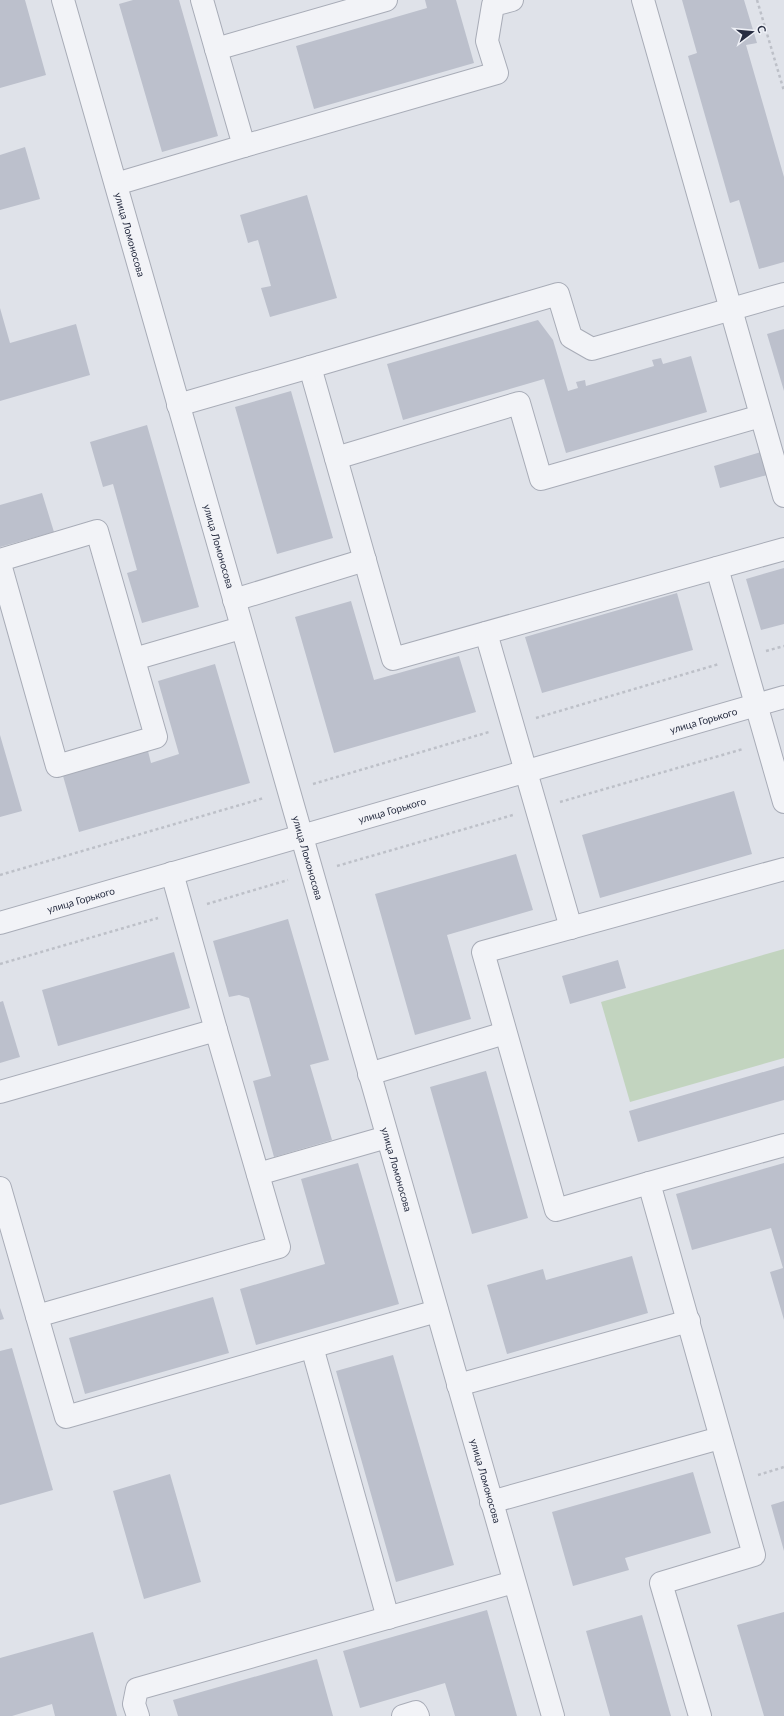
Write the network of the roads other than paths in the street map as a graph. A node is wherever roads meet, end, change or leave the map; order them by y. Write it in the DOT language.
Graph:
graph roads {
  1 [pos="63,0"];
  2 [pos="202,0"];
  3 [pos="386,0"];
  4 [pos="512,0"];
  5 [pos="643,0"];
  6 [pos="216,49"];
  7 [pos="244,146"];
  8 [pos="116,184"];
  9 [pos="784,294"];
  10 [pos="730,309"];
  11 [pos="310,367"];
  12 [pos="178,405"];
  13 [pos="761,416"];
  14 [pos="336,458"];
  15 [pos="784,496"];
  16 [pos="784,549"];
  17 [pos="0,560"];
  18 [pos="365,560"];
  19 [pos="0,564"];
  20 [pos="717,568"];
  21 [pos="234,600"];
  22 [pos="241,628"];
  23 [pos="486,633"];
  24 [pos="134,659"];
  25 [pos="784,697"];
  26 [pos="756,705"];
  27 [pos="526,771"];
  28 [pos="784,802"];
  29 [pos="302,836"];
  30 [pos="784,869"];
  31 [pos="172,873"];
  32 [pos="0,923"];
  33 [pos="570,928"];
  34 [pos="216,1030"];
  35 [pos="505,1033"];
  36 [pos="369,1074"];
  37 [pos="0,1092"];
  38 [pos="388,1137"];
  39 [pos="784,1145"];
  40 [pos="258,1174"];
  41 [pos="649,1183"];
  42 [pos="0,1188"];
  43 [pos="437,1311"];
  44 [pos="37,1316"];
  45 [pos="688,1321"];
  46 [pos="312,1347"];
  47 [pos="458,1385"];
  48 [pos="720,1438"];
  49 [pos="492,1502"];
  50 [pos="514,1582"];
  51 [pos="388,1618"];
  52 [pos="138,1716"];
  53 [pos="404,1716"];
  54 [pos="418,1716"];
  55 [pos="553,1716"];
  56 [pos="700,1716"];
  1 -- 8 [label="street, улица Ломоносова"];
  2 -- 6 [label="street"];
  3 -- 6 [label="street"];
  4 -- 7 [label="street"];
  5 -- 10 [label="street"];
  6 -- 7 [label="street"];
  7 -- 8 [label="street"];
  8 -- 12 [label="street, улица Ломоносова"];
  9 -- 10 [label="street"];
  10 -- 11 [label="street"];
  10 -- 13 [label="street"];
  11 -- 12 [label="street"];
  11 -- 14 [label="street"];
  12 -- 21 [label="street, улица Ломоносова"];
  13 -- 14 [label="street"];
  13 -- 15 [label="street"];
  14 -- 18 [label="street"];
  16 -- 20 [label="street"];
  17 -- 24 [label="street"];
  18 -- 21 [label="street"];
  18 -- 23 [label="street"];
  19 -- 24 [label="street"];
  20 -- 23 [label="street"];
  20 -- 26 [label="street"];
  21 -- 22 [label="street, улица Ломоносова"];
  22 -- 24 [label="street"];
  22 -- 29 [label="street, улица Ломоносова"];
  23 -- 27 [label="street"];
  25 -- 26 [label="street, улица Горького"];
  26 -- 27 [label="street, улица Горького"];
  26 -- 28 [label="street"];
  27 -- 29 [label="street, улица Горького"];
  27 -- 33 [label="street"];
  29 -- 31 [label="street, улица Горького"];
  29 -- 36 [label="street, улица Ломоносова"];
  30 -- 33 [label="street"];
  31 -- 32 [label="street, улица Горького"];
  31 -- 34 [label="street"];
  33 -- 35 [label="street"];
  34 -- 37 [label="street"];
  34 -- 40 [label="street"];
  35 -- 36 [label="street"];
  35 -- 41 [label="street"];
  36 -- 38 [label="street, улица Ломоносова"];
  38 -- 40 [label="street"];
  38 -- 43 [label="street, улица Ломоносова"];
  39 -- 41 [label="street"];
  40 -- 44 [label="street"];
  41 -- 45 [label="street"];
  42 -- 44 [label="street"];
  43 -- 46 [label="street"];
  43 -- 47 [label="street, улица Ломоносова"];
  44 -- 46 [label="street"];
  45 -- 47 [label="street"];
  45 -- 48 [label="street"];
  46 -- 51 [label="street"];
  47 -- 49 [label="street, улица Ломоносова"];
  48 -- 49 [label="street"];
  48 -- 56 [label="street"];
  49 -- 50 [label="street, улица Ломоносова"];
  50 -- 51 [label="street"];
  50 -- 55 [label="street, улица Ломоносова"];
  51 -- 52 [label="street"];
  53 -- 54 [label="street"];
}
